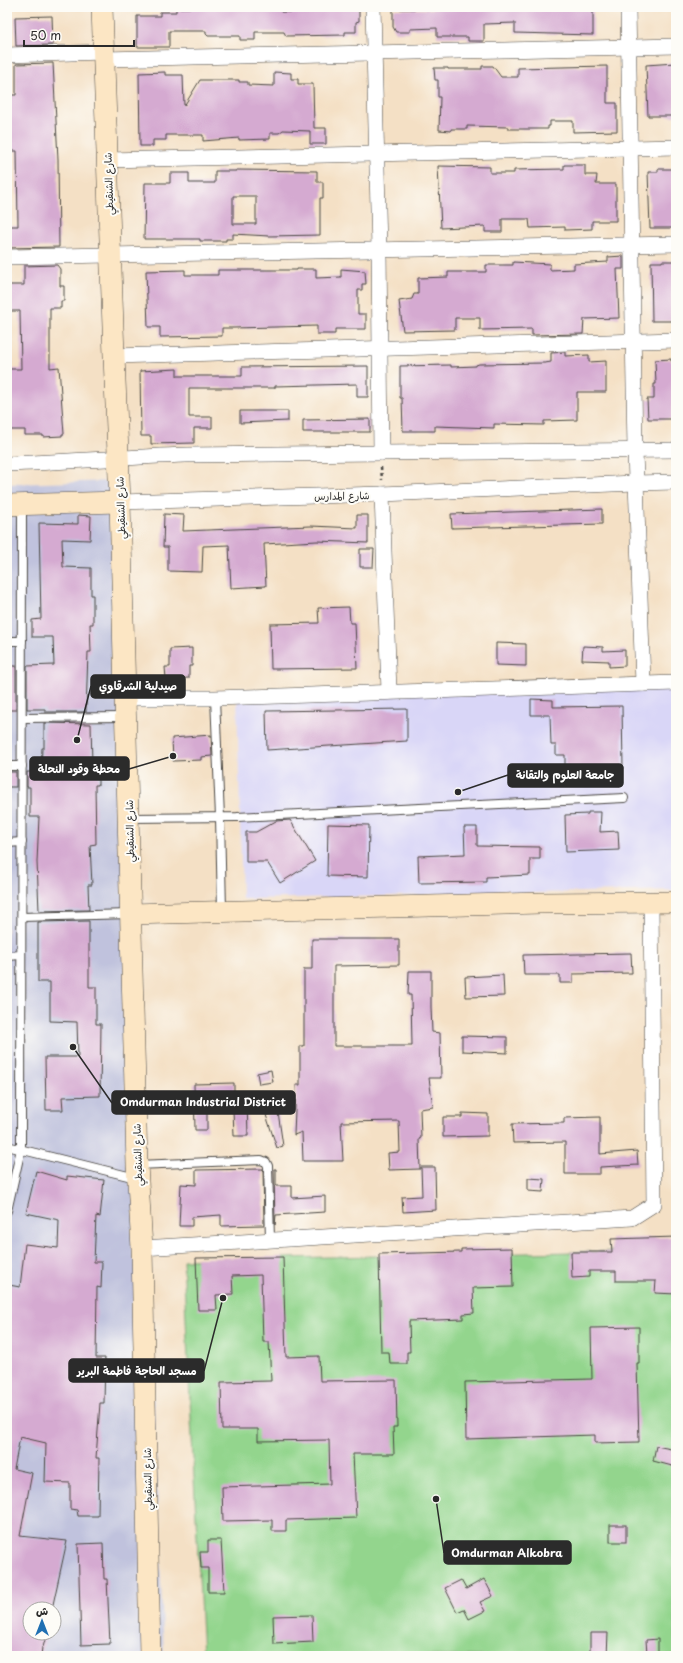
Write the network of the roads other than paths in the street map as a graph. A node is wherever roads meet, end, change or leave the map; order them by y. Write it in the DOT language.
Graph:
graph roads {
  1 [pos="102,7"];
  2 [pos="373,7"];
  3 [pos="628,7"];
  4 [pos="676,46"];
  5 [pos="628,47"];
  6 [pos="374,53"];
  7 [pos="7,55"];
  8 [pos="104,56"];
  9 [pos="676,147"];
  10 [pos="630,149"];
  11 [pos="377,154"];
  12 [pos="107,160"];
  13 [pos="676,244"];
  14 [pos="632,245"];
  15 [pos="379,249"];
  16 [pos="110,255"];
  17 [pos="7,257"];
  18 [pos="676,340"];
  19 [pos="634,341"];
  20 [pos="380,348"];
  21 [pos="114,356"];
  22 [pos="676,450"];
  23 [pos="634,451"];
  24 [pos="381,453"];
  25 [pos="118,457"];
  26 [pos="7,464"];
  27 [pos="676,482"];
  28 [pos="636,483"];
  29 [pos="382,494"];
  30 [pos="120,502"];
  31 [pos="15,504"];
  32 [pos="7,641"];
  33 [pos="22,641"];
  34 [pos="676,683"];
  35 [pos="644,684"];
  36 [pos="389,692"];
  37 [pos="215,698"];
  38 [pos="126,708"];
  39 [pos="22,718"];
  40 [pos="7,766"];
  41 [pos="22,766"];
  42 [pos="624,798"];
  43 [pos="220,817"];
  44 [pos="129,818"];
  45 [pos="22,842"];
  46 [pos="7,843"];
  47 [pos="676,902"];
  48 [pos="651,903"];
  49 [pos="222,911"];
  50 [pos="131,914"];
  51 [pos="22,917"];
  52 [pos="7,956"];
  53 [pos="21,956"];
  54 [pos="7,1146"];
  55 [pos="21,1149"];
  56 [pos="137,1172"];
  57 [pos="7,1211"];
  58 [pos="270,1239"];
  59 [pos="142,1248"];
  60 [pos="150,1656"];
  1 -- 8 [label="street, شارع الشنقيطي"];
  2 -- 6 [label="street"];
  3 -- 5 [label="street"];
  4 -- 5 [label="street"];
  5 -- 6 [label="street"];
  5 -- 10 [label="street"];
  6 -- 8 [label="street"];
  6 -- 11 [label="street"];
  7 -- 8 [label="street"];
  8 -- 12 [label="street, شارع الشنقيطي"];
  9 -- 10 [label="street"];
  10 -- 11 [label="street"];
  10 -- 14 [label="street"];
  11 -- 12 [label="street"];
  11 -- 15 [label="street"];
  12 -- 16 [label="street, شارع الشنقيطي"];
  13 -- 14 [label="street"];
  14 -- 15 [label="street"];
  14 -- 19 [label="street"];
  15 -- 16 [label="street"];
  15 -- 20 [label="street"];
  16 -- 17 [label="street"];
  16 -- 21 [label="street, شارع الشنقيطي"];
  18 -- 19 [label="street"];
  19 -- 20 [label="street"];
  19 -- 23 [label="street"];
  20 -- 21 [label="street"];
  20 -- 24 [label="street"];
  21 -- 25 [label="street, شارع الشنقيطي"];
  22 -- 23 [label="street"];
  23 -- 24 [label="street"];
  23 -- 28 [label="street"];
  24 -- 25 [label="street"];
  25 -- 26 [label="street"];
  25 -- 30 [label="street, شارع الشنقيطي"];
  27 -- 28 [label="street, شارع المدارس"];
  28 -- 29 [label="street, شارع المدارس"];
  28 -- 35 [label="street"];
  29 -- 30 [label="street, شارع المدارس"];
  29 -- 36 [label="street"];
  30 -- 31 [label="street, شارع المدارس"];
  30 -- 38 [label="street, شارع الشنقيطي"];
  31 -- 33 [label="lane"];
  32 -- 33 [label="lane"];
  33 -- 39 [label="lane"];
  34 -- 35 [label="street"];
  35 -- 36 [label="street"];
  36 -- 37 [label="street"];
  37 -- 38 [label="street"];
  37 -- 43 [label="lane"];
  38 -- 39 [label="lane"];
  38 -- 44 [label="street, شارع الشنقيطي"];
  39 -- 41 [label="lane"];
  40 -- 41 [label="lane"];
  41 -- 45 [label="lane"];
  42 -- 43 [label="lane"];
  43 -- 44 [label="lane"];
  43 -- 49 [label="lane"];
  44 -- 50 [label="street, شارع الشنقيطي"];
  45 -- 46 [label="lane"];
  45 -- 51 [label="lane"];
  47 -- 48 [label="street"];
  48 -- 49 [label="street"];
  48 -- 58 [label="street"];
  49 -- 50 [label="street"];
  50 -- 51 [label="lane"];
  50 -- 56 [label="street, شارع الشنقيطي"];
  51 -- 53 [label="lane"];
  52 -- 53 [label="lane"];
  53 -- 55 [label="lane"];
  54 -- 55 [label="lane"];
  55 -- 56 [label="lane"];
  55 -- 57 [label="lane"];
  56 -- 58 [label="lane"];
  56 -- 59 [label="street, شارع الشنقيطي"];
  58 -- 59 [label="street"];
  59 -- 60 [label="street, شارع الشنقيطي"];
}
